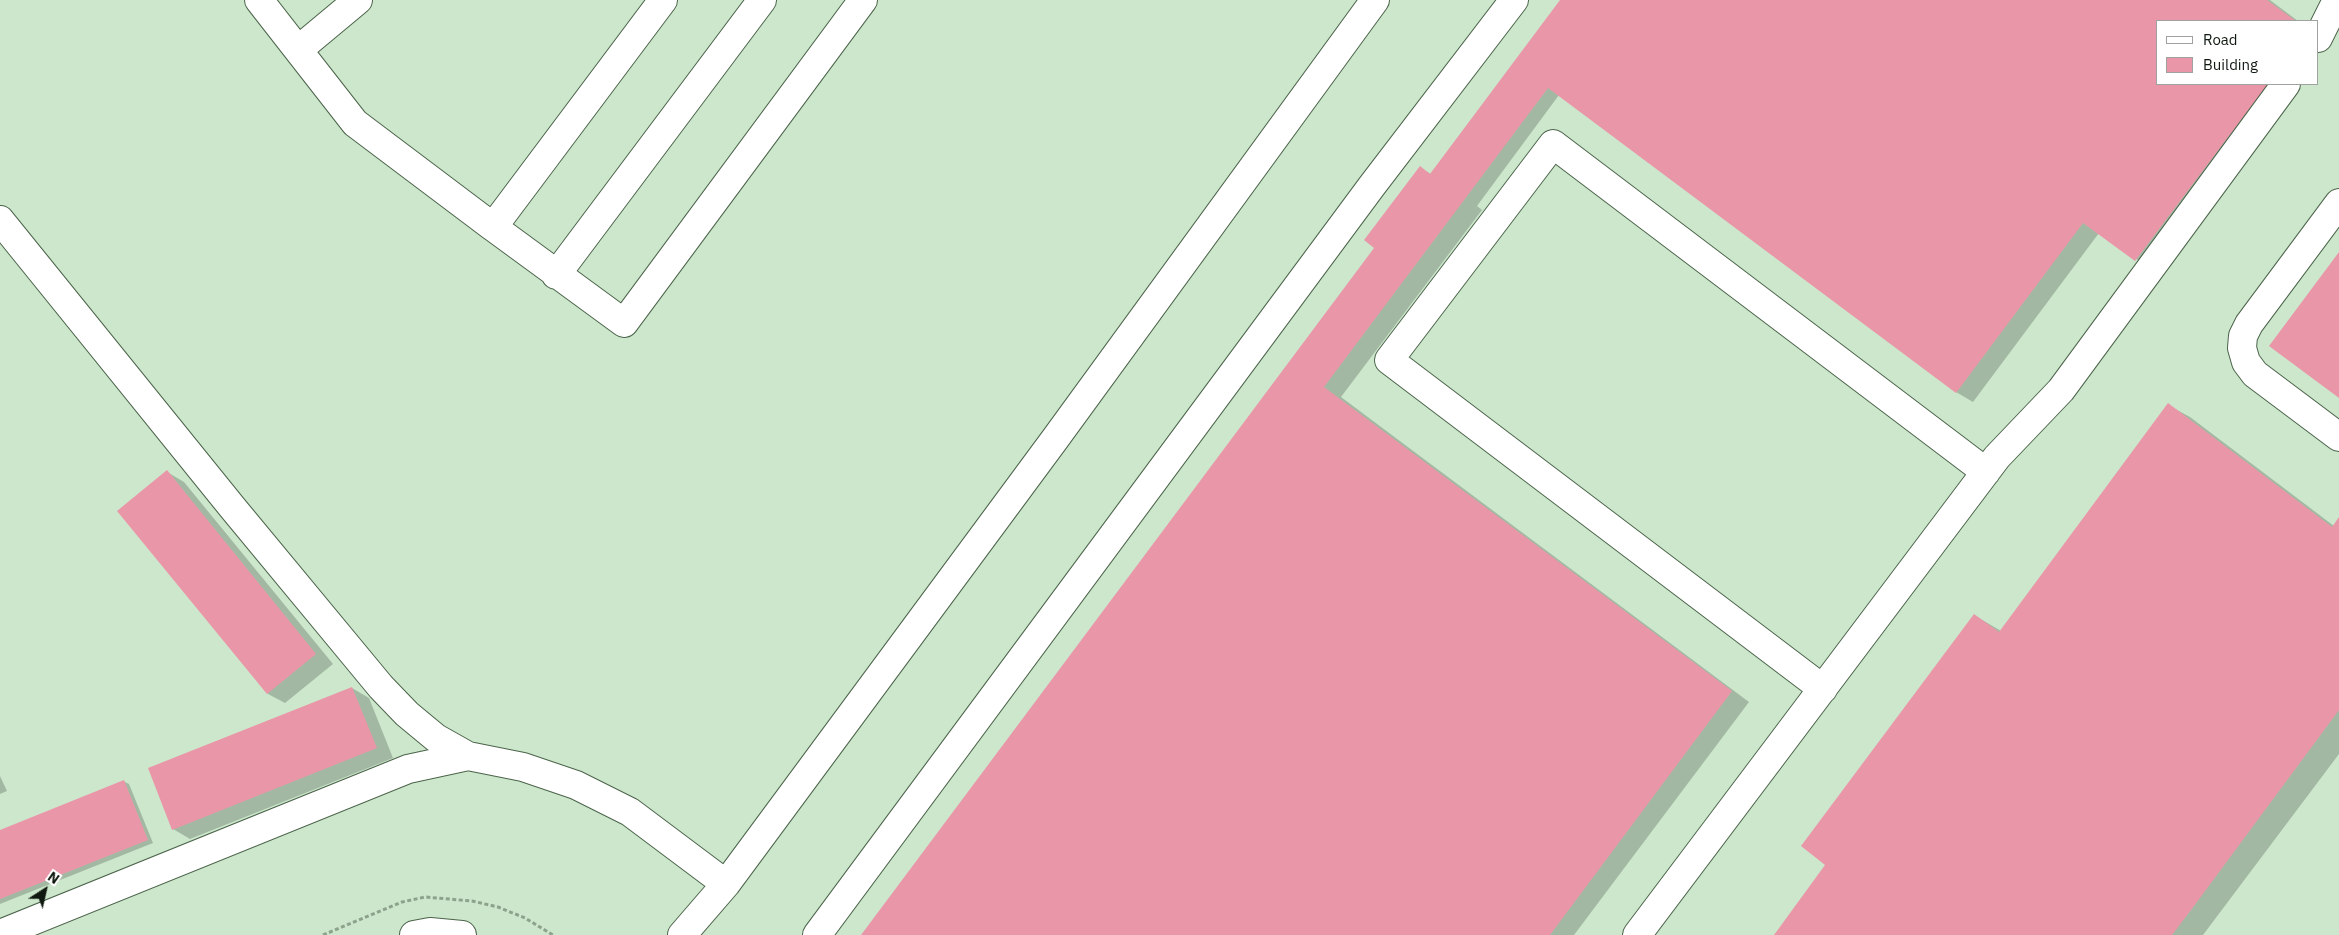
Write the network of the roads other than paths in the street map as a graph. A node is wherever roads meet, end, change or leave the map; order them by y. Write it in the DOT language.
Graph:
graph roads {
  1 [pos="259,0"];
  2 [pos="358,0"];
  3 [pos="663,0"];
  4 [pos="762,0"];
  5 [pos="863,0"];
  6 [pos="1376,0"];
  7 [pos="1514,0"];
  8 [pos="2337,0"];
  9 [pos="2319,36"];
  10 [pos="298,50"];
  11 [pos="2285,85"];
  12 [pos="2339,204"];
  13 [pos="0,220"];
  14 [pos="492,226"];
  15 [pos="556,275"];
  16 [pos="2339,437"];
  17 [pos="1986,472"];
  18 [pos="1822,689"];
  19 [pos="468,756"];
  20 [pos="726,884"];
  21 [pos="0,934"];
  22 [pos="414,935"];
  23 [pos="462,935"];
  24 [pos="682,935"];
  25 [pos="817,935"];
  26 [pos="1637,935"];
  1 -- 10 [label="street"];
  2 -- 10 [label="street"];
  3 -- 14 [label="street"];
  4 -- 15 [label="street"];
  5 -- 15 [label="street"];
  6 -- 20 [label="street"];
  7 -- 25 [label="street"];
  8 -- 9 [label="street"];
  10 -- 14 [label="street"];
  11 -- 17 [label="street"];
  12 -- 16 [label="street"];
  13 -- 19 [label="street"];
  14 -- 15 [label="street"];
  17 -- 18 [label="street"];
  17 -- 18 [label="street"];
  18 -- 26 [label="street"];
  19 -- 20 [label="street"];
  19 -- 21 [label="street"];
  20 -- 24 [label="street"];
  22 -- 23 [label="street"];
}
